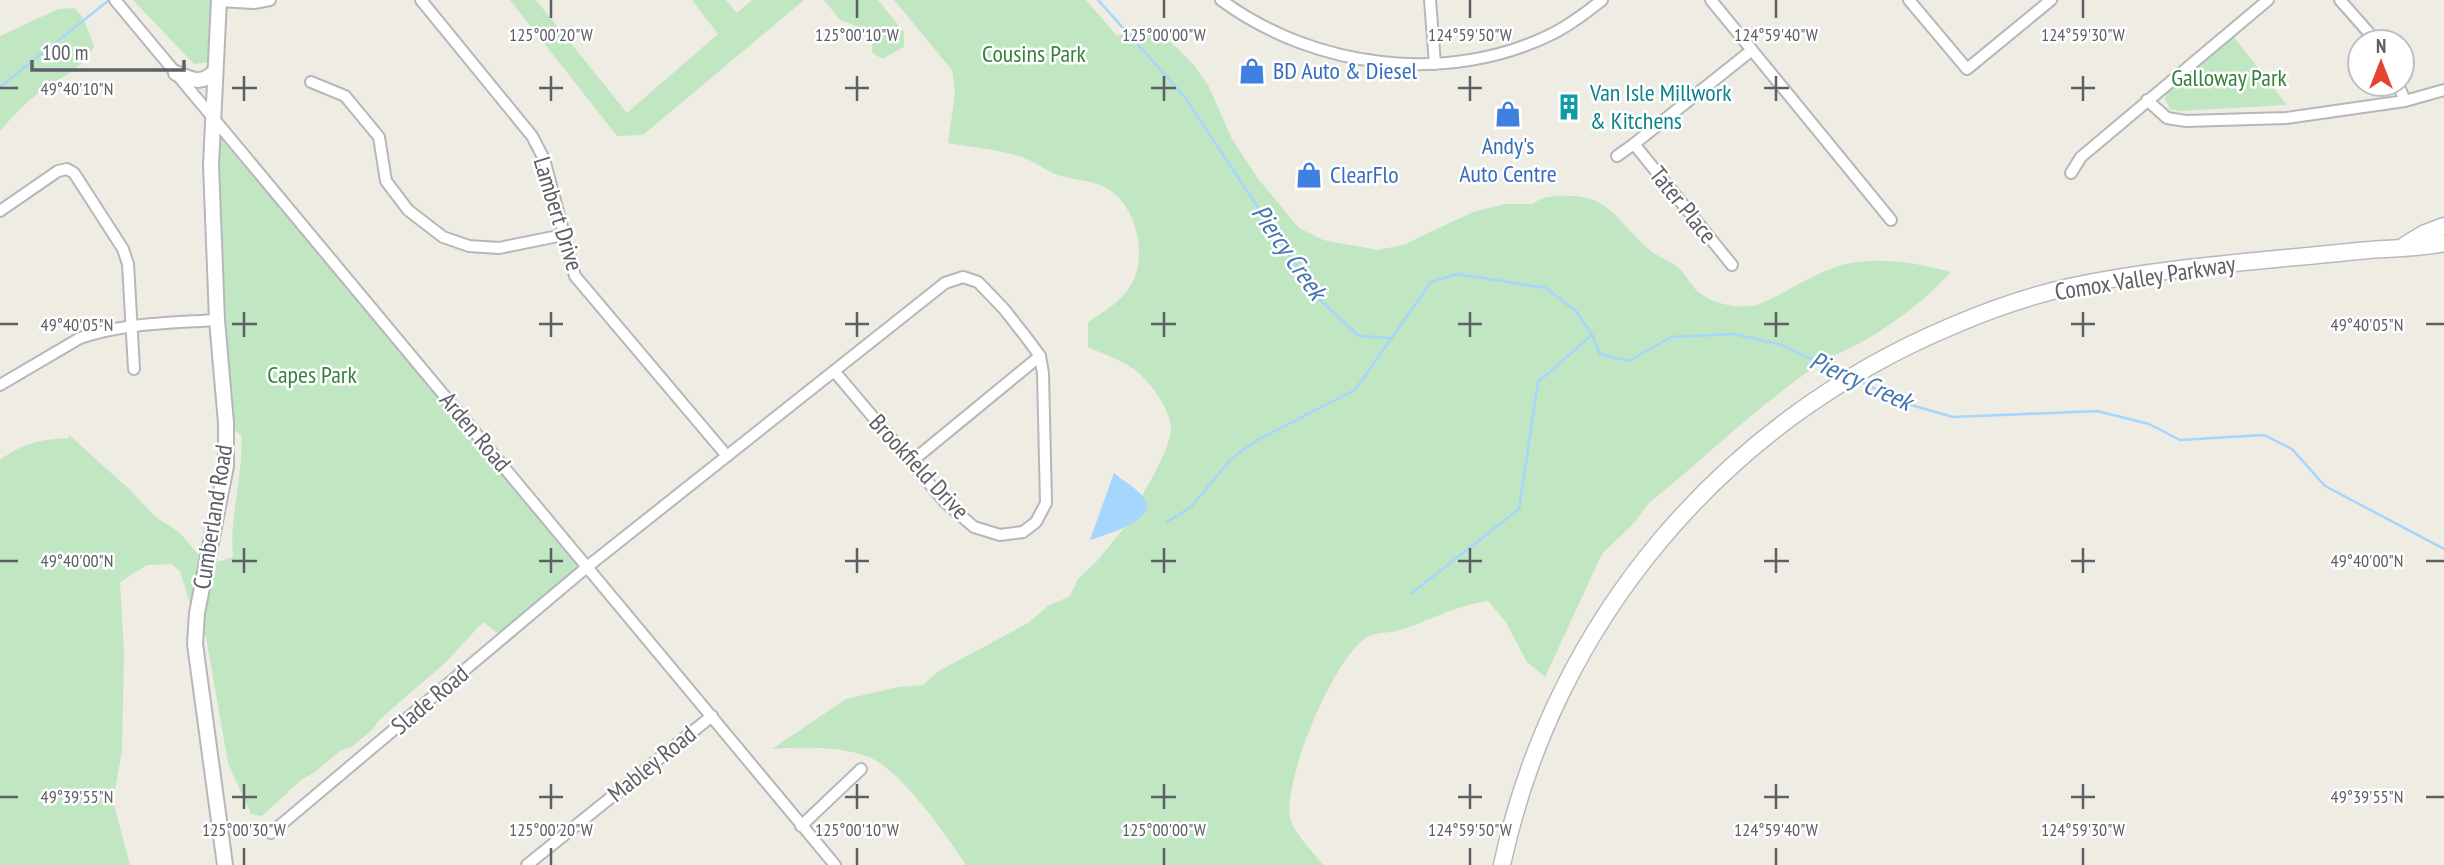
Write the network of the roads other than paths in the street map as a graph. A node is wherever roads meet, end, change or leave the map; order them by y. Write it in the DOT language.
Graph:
graph roads {
  1 [pos="115,0"];
  2 [pos="270,0"];
  3 [pos="421,0"];
  4 [pos="1221,0"];
  5 [pos="1430,0"];
  6 [pos="1602,0"];
  7 [pos="1711,0"];
  8 [pos="1909,0"];
  9 [pos="2051,0"];
  10 [pos="2268,0"];
  11 [pos="2340,0"];
  12 [pos="219,1"];
  13 [pos="2365,28"];
  14 [pos="1752,50"];
  15 [pos="1435,64"];
  16 [pos="215,71"];
  17 [pos="176,73"];
  18 [pos="311,82"];
  19 [pos="2444,90"];
  20 [pos="2403,98"];
  21 [pos="2147,100"];
  22 [pos="2404,101"];
  23 [pos="213,117"];
  24 [pos="1634,144"];
  25 [pos="1617,156"];
  26 [pos="2071,173"];
  27 [pos="0,211"];
  28 [pos="1891,220"];
  29 [pos="2444,226"];
  30 [pos="563,235"];
  31 [pos="2444,243"];
  32 [pos="2402,246"];
  33 [pos="1732,265"];
  34 [pos="217,320"];
  35 [pos="132,326"];
  36 [pos="1040,356"];
  37 [pos="134,369"];
  38 [pos="834,371"];
  39 [pos="0,385"];
  40 [pos="727,456"];
  41 [pos="911,462"];
  42 [pos="587,567"];
  43 [pos="712,716"];
  44 [pos="861,769"];
  45 [pos="801,826"];
  46 [pos="271,832"];
  47 [pos="830,863"];
  48 [pos="225,865"];
  49 [pos="527,865"];
  50 [pos="1502,865"];
  1 -- 17 [label="street, Arden Road"];
  2 -- 12 [label="street"];
  3 -- 30 [label="street, Lambert Drive"];
  4 -- 15 [label="street"];
  5 -- 15 [label="street"];
  6 -- 15 [label="street"];
  7 -- 14 [label="street"];
  8 -- 9 [label="street"];
  10 -- 21 [label="street"];
  11 -- 13 [label="street"];
  12 -- 16 [label="street, Cumberland Road"];
  14 -- 24 [label="street, Tater Place"];
  14 -- 28 [label="street"];
  16 -- 17 [label="street"];
  16 -- 23 [label="street, Cumberland Road"];
  17 -- 23 [label="street, Arden Road"];
  18 -- 30 [label="street"];
  19 -- 22 [label="street"];
  20 -- 22 [label="street"];
  21 -- 22 [label="street"];
  21 -- 26 [label="street"];
  23 -- 34 [label="street, Cumberland Road"];
  23 -- 42 [label="street, Arden Road"];
  24 -- 25 [label="street, Tater Place"];
  24 -- 33 [label="street, Tater Place"];
  27 -- 35 [label="street"];
  29 -- 32 [label="main road, Comox Valley Parkway"];
  30 -- 40 [label="street, Lambert Drive"];
  31 -- 32 [label="main road, Comox Valley Parkway"];
  32 -- 50 [label="main road, Comox Valley Parkway"];
  34 -- 35 [label="street"];
  34 -- 48 [label="street, Cumberland Road"];
  35 -- 37 [label="street"];
  35 -- 39 [label="street"];
  36 -- 38 [label="street"];
  36 -- 41 [label="street"];
  36 -- 41 [label="street, Brookfield Drive"];
  38 -- 40 [label="street"];
  38 -- 41 [label="street, Brookfield Drive"];
  40 -- 42 [label="street"];
  42 -- 43 [label="street, Arden Road"];
  42 -- 46 [label="street, Slade Road"];
  43 -- 45 [label="street, Arden Road"];
  43 -- 49 [label="street, Mabley Road"];
  44 -- 45 [label="street"];
  45 -- 47 [label="street, Arden Road"];
}
